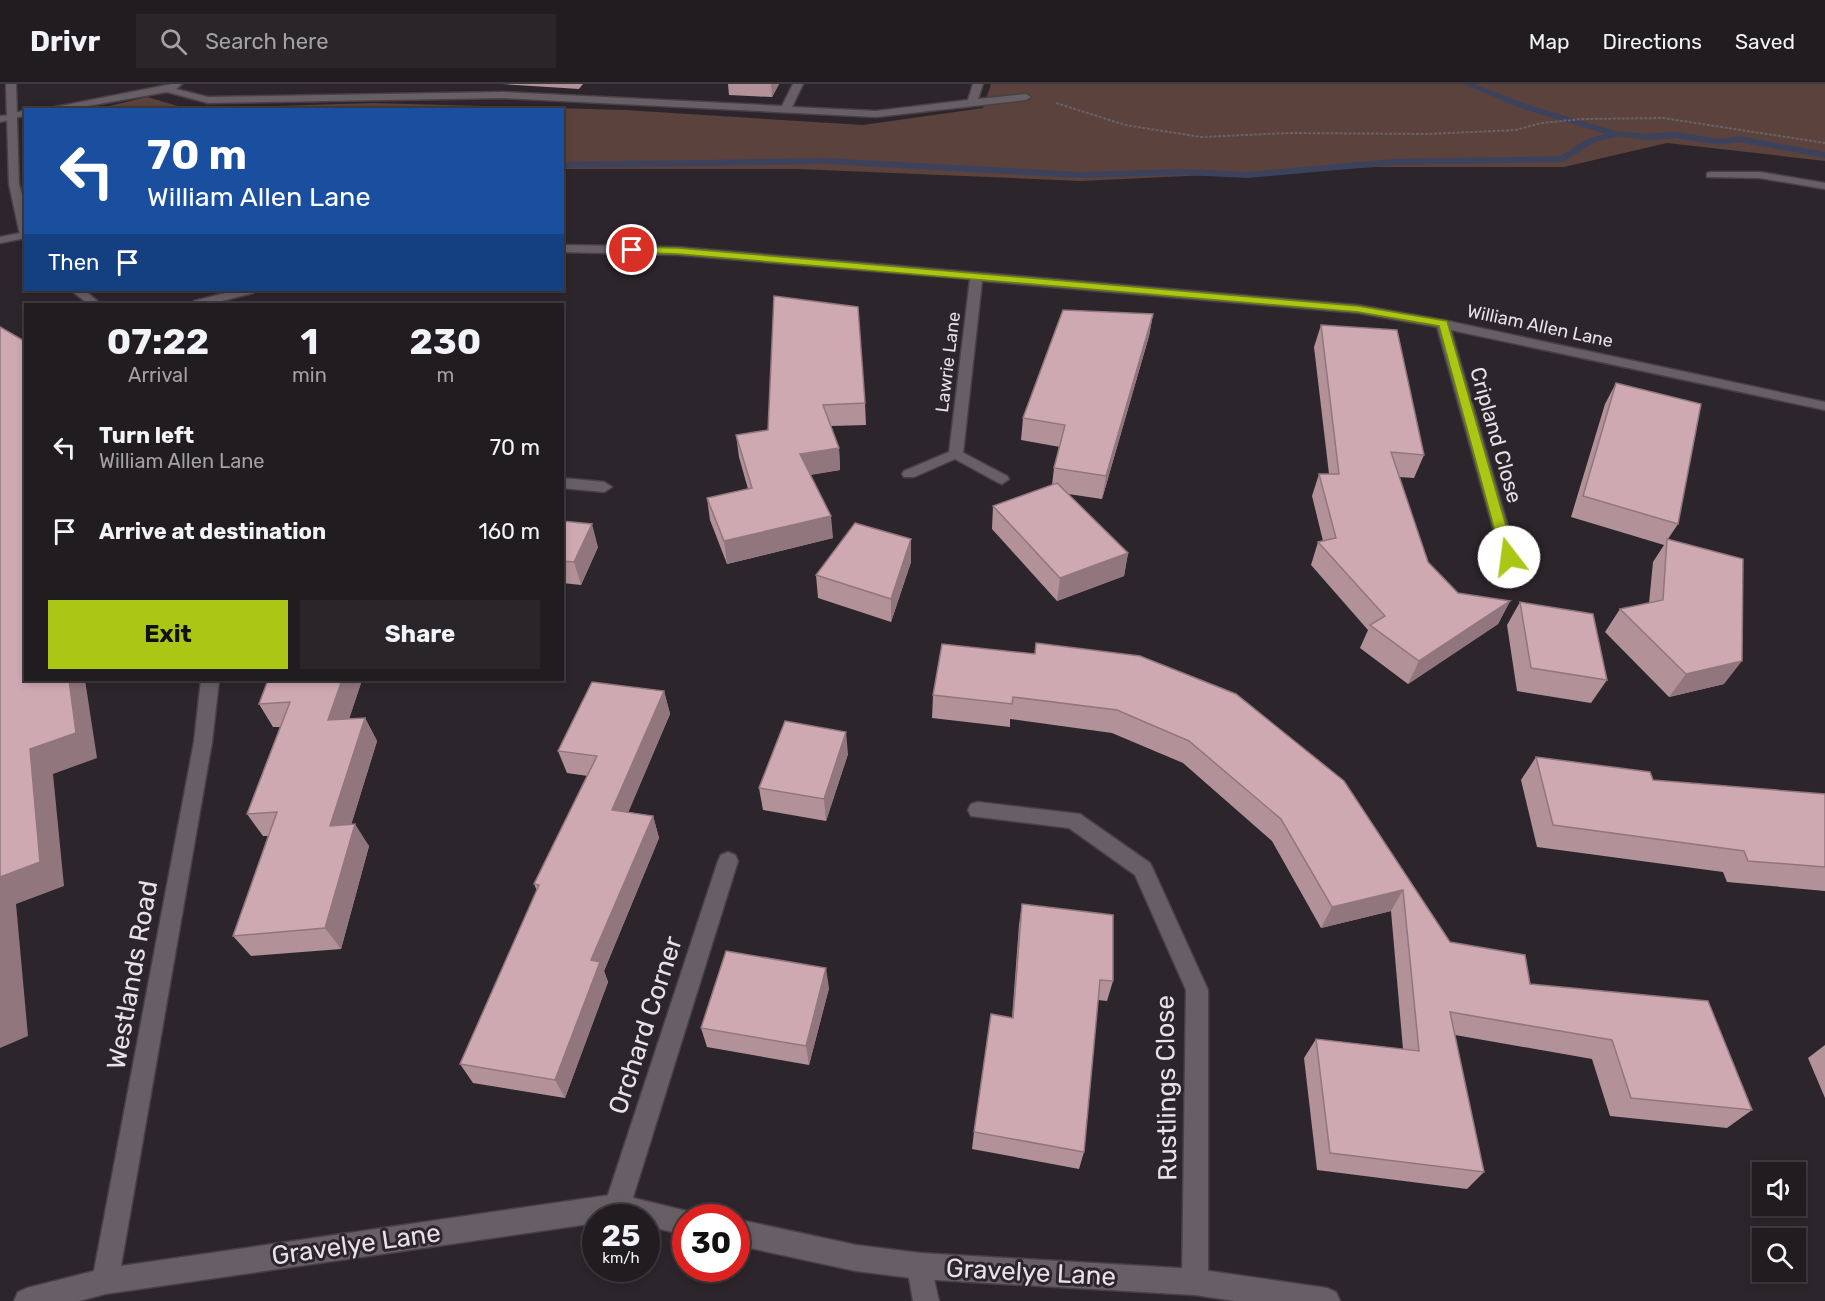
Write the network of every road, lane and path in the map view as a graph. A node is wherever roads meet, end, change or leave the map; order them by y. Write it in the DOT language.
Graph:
graph roads {
  1 [pos="11,84"];
  2 [pos="179,84"];
  3 [pos="513,84"];
  4 [pos="798,84"];
  5 [pos="978,84"];
  6 [pos="168,89"];
  7 [pos="503,95"];
  8 [pos="1026,97"];
  9 [pos="972,102"];
  10 [pos="57,108"];
  11 [pos="786,109"];
  12 [pos="24,113"];
  13 [pos="12,116"];
  14 [pos="0,119"];
  15 [pos="1825,143"];
  16 [pos="1711,174"];
  17 [pos="1825,186"];
  18 [pos="24,230"];
  19 [pos="24,235"];
  20 [pos="0,240"];
  21 [pos="564,248"];
  22 [pos="976,276"];
  23 [pos="78,291"];
  24 [pos="245,291"];
  25 [pos="94,303"];
  26 [pos="202,303"];
  27 [pos="1443,324"];
  28 [pos="1825,406"];
  29 [pos="956,453"];
  30 [pos="909,474"];
  31 [pos="1002,479"];
  32 [pos="564,483"];
  33 [pos="604,487"];
  34 [pos="1509,557"];
  35 [pos="210,681"];
  36 [pos="978,810"];
  37 [pos="728,861"];
  38 [pos="617,1204"];
  39 [pos="582,1212"];
  40 [pos="750,1235"];
  41 [pos="920,1266"];
  42 [pos="105,1281"];
  43 [pos="1195,1282"];
  44 [pos="27,1301"];
  45 [pos="926,1301"];
  46 [pos="1327,1301"];
  1 -- 13 [label="street"];
  2 -- 6 [label="street"];
  3 -- 7 [label="street"];
  4 -- 11 [label="street"];
  5 -- 9 [label="street"];
  6 -- 7 [label="street"];
  6 -- 10 [label="street"];
  7 -- 11 [label="street"];
  8 -- 9 [label="street"];
  8 -- 15 [label="path"];
  9 -- 11 [label="street"];
  12 -- 13 [label="street"];
  13 -- 14 [label="street"];
  13 -- 18 [label="street"];
  16 -- 17 [label="street"];
  19 -- 20 [label="street"];
  21 -- 22 [label="street, William Allen Lane"];
  22 -- 27 [label="street, William Allen Lane"];
  22 -- 29 [label="street, Lawrie Lane"];
  23 -- 25 [label="street"];
  24 -- 26 [label="street"];
  27 -- 28 [label="street, William Allen Lane"];
  27 -- 34 [label="street, Cripland Close"];
  29 -- 30 [label="street"];
  29 -- 31 [label="street"];
  32 -- 33 [label="street"];
  35 -- 42 [label="street, Westlands Road"];
  36 -- 43 [label="street, Rustlings Close"];
  37 -- 38 [label="street, Orchard Corner"];
  39 -- 42 [label="street, Gravelye Lane"];
  40 -- 41 [label="street, Gravelye Lane"];
  41 -- 43 [label="street, Gravelye Lane"];
  41 -- 45 [label="street"];
  42 -- 44 [label="street, Gravelye Lane"];
  43 -- 46 [label="street, Gravelye Lane"];
}
